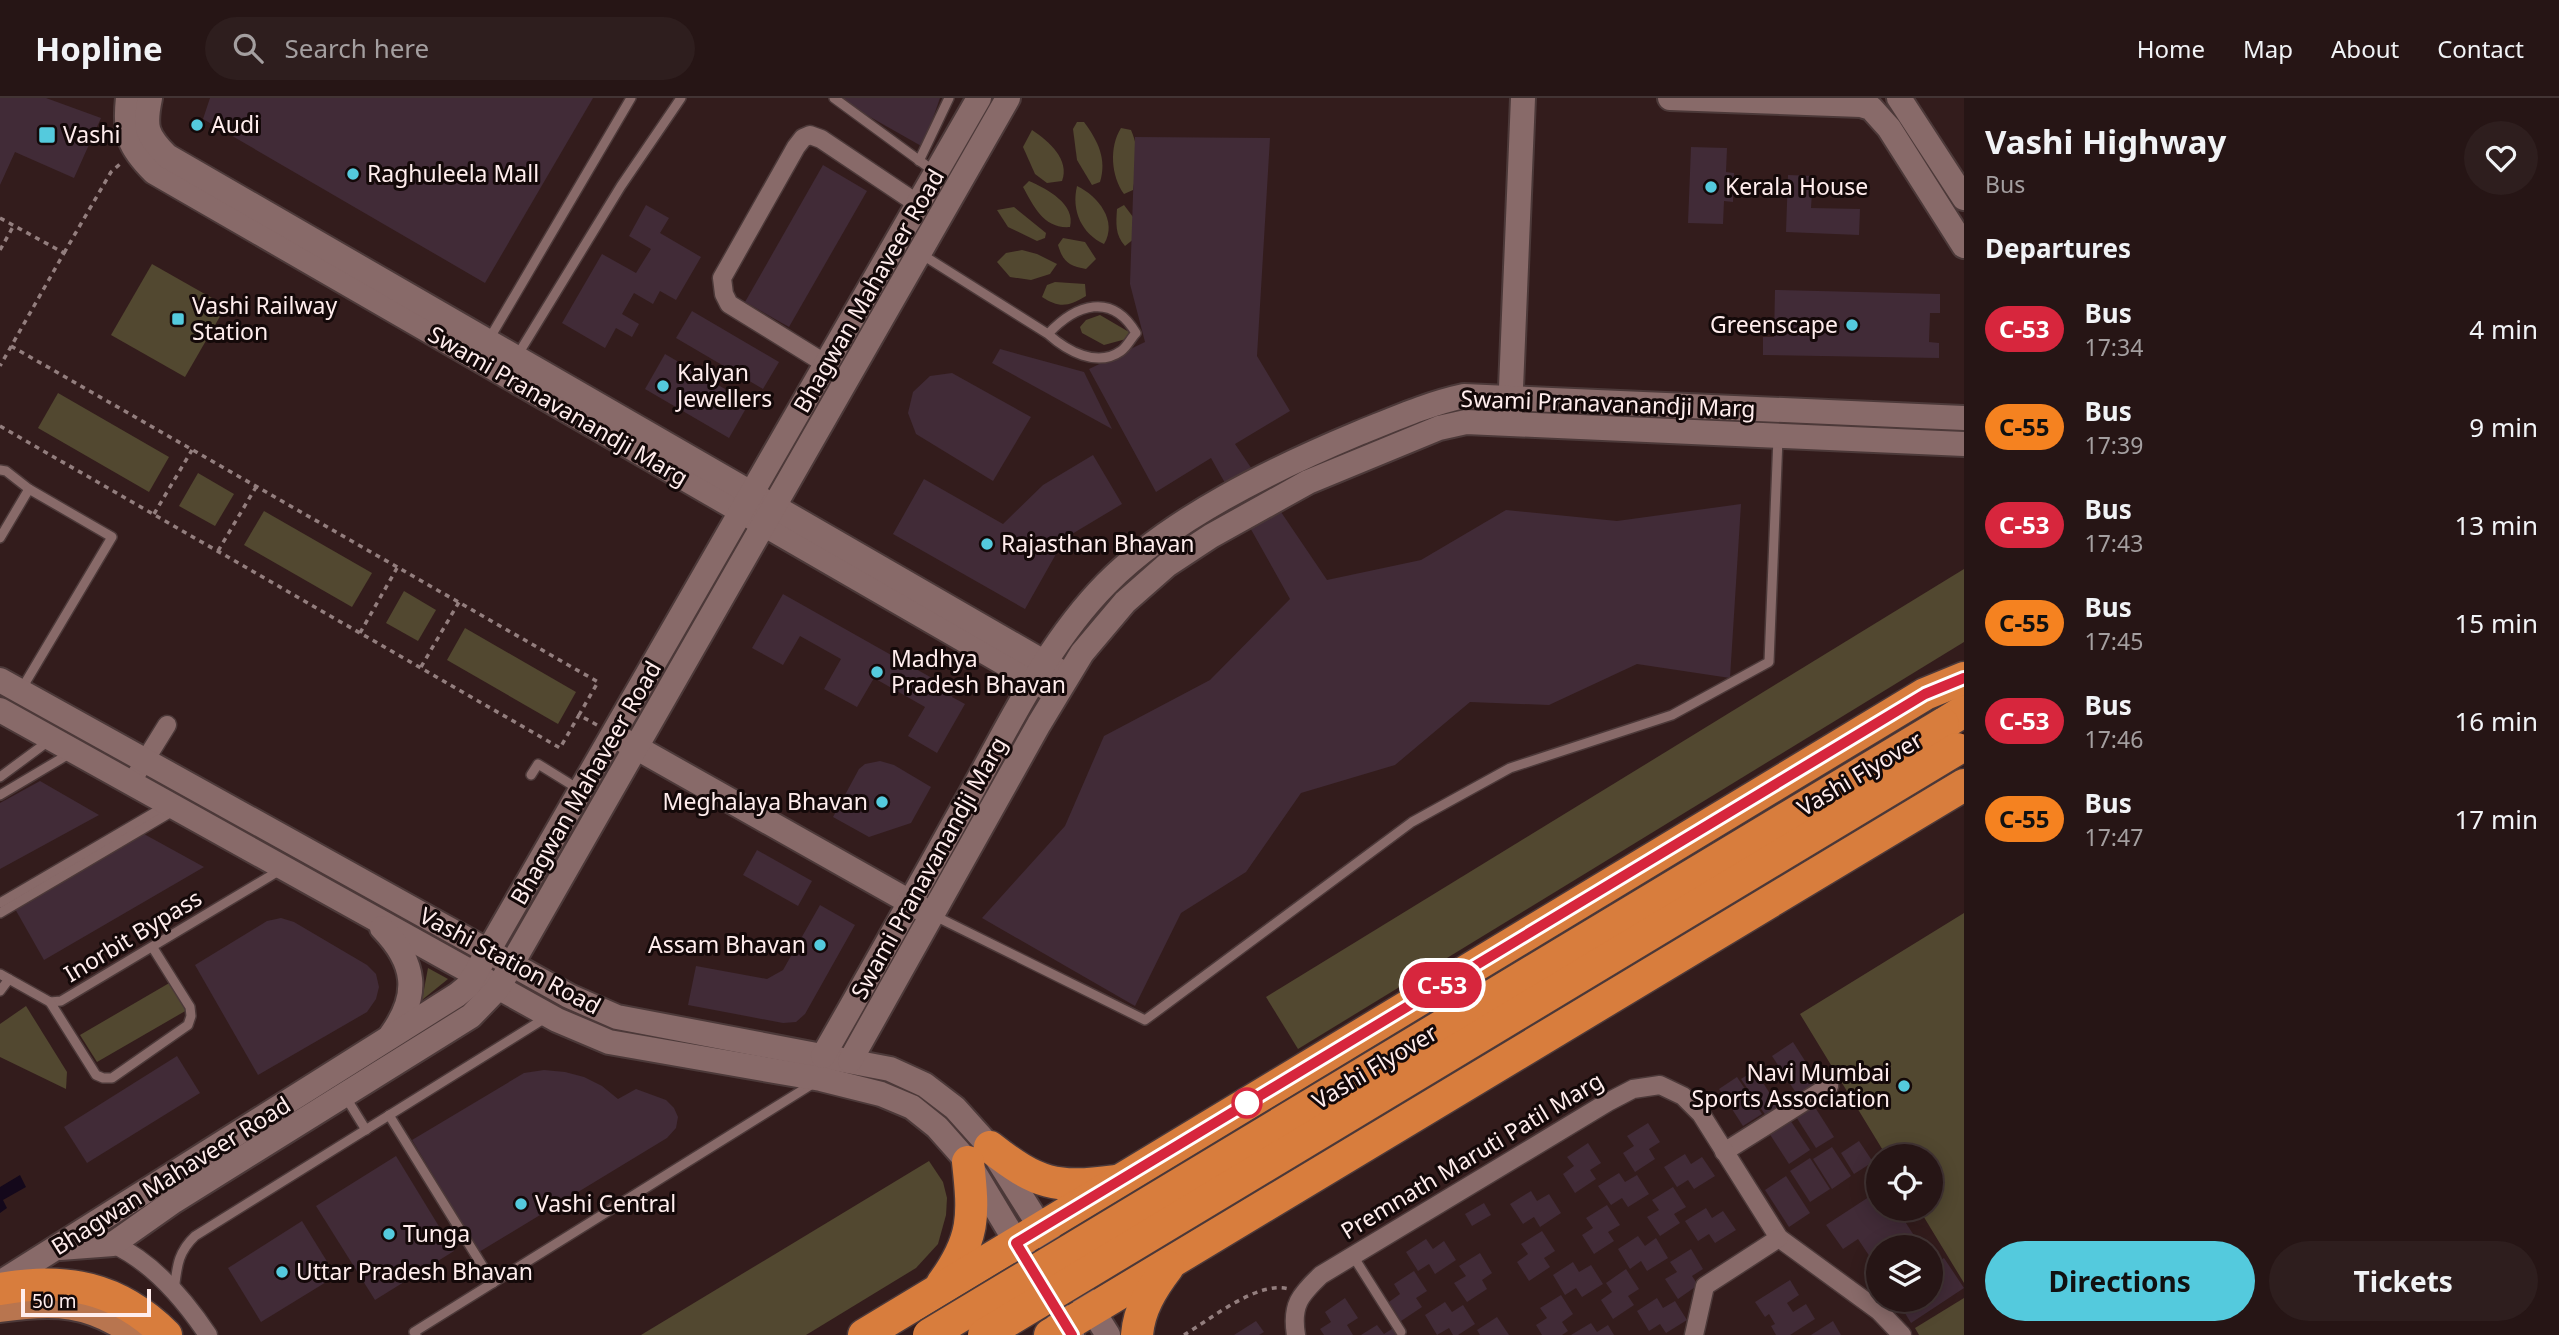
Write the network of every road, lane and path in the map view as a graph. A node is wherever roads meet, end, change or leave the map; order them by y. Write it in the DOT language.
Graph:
graph roads {
  1 [pos="128,98"];
  2 [pos="150,98"];
  3 [pos="631,98"];
  4 [pos="681,98"];
  5 [pos="834,98"];
  6 [pos="948,98"];
  7 [pos="979,98"];
  8 [pos="1008,98"];
  9 [pos="1523,98"];
  10 [pos="1670,98"];
  11 [pos="1899,98"];
  12 [pos="1713,99"];
  13 [pos="135,152"];
  14 [pos="928,167"];
  15 [pos="179,175"];
  16 [pos="1964,198"];
  17 [pos="918,204"];
  18 [pos="0,218"];
  19 [pos="14,225"];
  20 [pos="1964,246"];
  21 [pos="0,250"];
  22 [pos="64,253"];
  23 [pos="919,253"];
  24 [pos="438,325"];
  25 [pos="1048,334"];
  26 [pos="488,341"];
  27 [pos="11,346"];
  28 [pos="516,358"];
  29 [pos="826,364"];
  30 [pos="0,366"];
  31 [pos="1511,398"];
  32 [pos="1964,418"];
  33 [pos="1510,424"];
  34 [pos="0,426"];
  35 [pos="1778,435"];
  36 [pos="1964,444"];
  37 [pos="647,445"];
  38 [pos="192,449"];
  39 [pos="0,470"];
  40 [pos="256,486"];
  41 [pos="29,489"];
  42 [pos="747,502"];
  43 [pos="154,514"];
  44 [pos="769,515"];
  45 [pos="0,538"];
  46 [pos="218,551"];
  47 [pos="398,567"];
  48 [pos="458,602"];
  49 [pos="360,632"];
  50 [pos="421,667"];
  51 [pos="1040,672"];
  52 [pos="1964,678"];
  53 [pos="1064,685"];
  54 [pos="10,686"];
  55 [pos="0,710"];
  56 [pos="579,715"];
  57 [pos="167,725"];
  58 [pos="1957,732"];
  59 [pos="614,734"];
  60 [pos="52,739"];
  61 [pos="636,747"];
  62 [pos="74,751"];
  63 [pos="145,761"];
  64 [pos="531,775"];
  65 [pos="0,777"];
  66 [pos="131,783"];
  67 [pos="1964,785"];
  68 [pos="581,791"];
  69 [pos="0,795"];
  70 [pos="173,806"];
  71 [pos="283,868"];
  72 [pos="0,903"];
  73 [pos="921,908"];
  74 [pos="0,913"];
  75 [pos="370,916"];
  76 [pos="153,948"];
  77 [pos="489,953"];
  78 [pos="511,965"];
  79 [pos="476,975"];
  80 [pos="4,977"];
  81 [pos="498,988"];
  82 [pos="0,991"];
  83 [pos="50,1002"];
  84 [pos="549,1016"];
  85 [pos="704,1034"];
  86 [pos="389,1038"];
  87 [pos="700,1059"];
  88 [pos="850,1061"];
  89 [pos="822,1067"];
  90 [pos="1829,1086"];
  91 [pos="344,1095"];
  92 [pos="389,1115"];
  93 [pos="366,1130"];
  94 [pos="1724,1152"];
  95 [pos="979,1154"];
  96 [pos="1119,1181"];
  97 [pos="1029,1236"];
  98 [pos="1779,1238"];
  99 [pos="113,1244"];
  100 [pos="55,1248"];
  101 [pos="1353,1256"];
  102 [pos="1170,1263"];
  103 [pos="0,1283"];
  104 [pos="493,1283"];
  105 [pos="0,1289"];
  106 [pos="937,1291"];
  107 [pos="174,1293"];
  108 [pos="1301,1293"];
  109 [pos="0,1309"];
  110 [pos="1078,1328"];
  111 [pos="1401,1332"];
  112 [pos="135,1335"];
  113 [pos="166,1335"];
  114 [pos="208,1335"];
  115 [pos="416,1335"];
  116 [pos="864,1335"];
  117 [pos="929,1335"];
  118 [pos="984,1335"];
  119 [pos="1137,1335"];
  120 [pos="1184,1335"];
  121 [pos="1296,1335"];
  122 [pos="1694,1335"];
  123 [pos="1902,1335"];
  1 -- 13 [label="street"];
  2 -- 15 [label="street, Swami Pranavanandji Marg"];
  3 -- 26 [label="lane"];
  4 -- 28 [label="lane"];
  5 -- 14 [label="lane"];
  6 -- 14 [label="lane"];
  7 -- 14 [label="street, Bhagwan Mahaveer Road"];
  8 -- 23 [label="street, Bhagwan Mahaveer Road"];
  9 -- 31 [label="street"];
  10 -- 12 [label="street"];
  11 -- 16 [label="street"];
  12 -- 20 [label="street"];
  13 -- 15 [label="street, Swami Pranavanandji Marg"];
  13 -- 22 [label="path"];
  14 -- 17 [label="street, Bhagwan Mahaveer Road"];
  15 -- 24 [label="street, Swami Pranavanandji Marg"];
  17 -- 29 [label="street, Bhagwan Mahaveer Road"];
  17 -- 29 [label="street"];
  18 -- 19 [label="path"];
  19 -- 21 [label="path"];
  19 -- 22 [label="path"];
  22 -- 27 [label="path"];
  23 -- 25 [label="lane"];
  23 -- 44 [label="street, Bhagwan Mahaveer Road"];
  24 -- 26 [label="street, Swami Pranavanandji Marg"];
  24 -- 37 [label="street, Swami Pranavanandji Marg"];
  25 -- 25 [label="lane"];
  26 -- 28 [label="street, Swami Pranavanandji Marg"];
  27 -- 30 [label="path"];
  27 -- 38 [label="path"];
  28 -- 37 [label="street, Swami Pranavanandji Marg"];
  29 -- 42 [label="street, Bhagwan Mahaveer Road"];
  31 -- 32 [label="street, Swami Pranavanandji Marg"];
  31 -- 33 [label="street"];
  31 -- 51 [label="street, Swami Pranavanandji Marg"];
  33 -- 35 [label="street, Swami Pranavanandji Marg"];
  33 -- 53 [label="street, Swami Pranavanandji Marg"];
  34 -- 43 [label="path"];
  35 -- 36 [label="street, Swami Pranavanandji Marg"];
  35 -- 73 [label="lane"];
  37 -- 42 [label="street, Swami Pranavanandji Marg"];
  38 -- 40 [label="path"];
  38 -- 43 [label="path"];
  39 -- 41 [label="lane"];
  40 -- 46 [label="path"];
  40 -- 47 [label="path"];
  41 -- 45 [label="lane"];
  41 -- 54 [label="lane"];
  42 -- 44 [label="street, Swami Pranavanandji Marg"];
  42 -- 59 [label="street, Bhagwan Mahaveer Road"];
  43 -- 46 [label="path"];
  44 -- 51 [label="street, Swami Pranavanandji Marg"];
  44 -- 61 [label="street, Bhagwan Mahaveer Road"];
  46 -- 49 [label="path"];
  47 -- 48 [label="path"];
  47 -- 49 [label="path"];
  48 -- 50 [label="path"];
  48 -- 56 [label="path"];
  49 -- 50 [label="path"];
  50 -- 56 [label="path"];
  51 -- 53 [label="street, Swami Pranavanandji Marg"];
  51 -- 73 [label="street, Swami Pranavanandji Marg"];
  52 -- 96 [label="highway"];
  53 -- 73 [label="street, Swami Pranavanandji Marg"];
  54 -- 63 [label="street, Vashi Station Road"];
  55 -- 60 [label="street, Vashi Station Road"];
  56 -- 59 [label="path"];
  57 -- 63 [label="street"];
  58 -- 117 [label="highway, Vashi Flyover, bridge"];
  58 -- 118 [label="highway, Vashi Flyover, bridge"];
  59 -- 61 [label="street"];
  59 -- 68 [label="street, Bhagwan Mahaveer Road"];
  60 -- 62 [label="street, Vashi Station Road"];
  60 -- 65 [label="lane"];
  61 -- 73 [label="street"];
  61 -- 78 [label="street, Bhagwan Mahaveer Road"];
  62 -- 66 [label="street, Vashi Station Road"];
  62 -- 69 [label="lane"];
  63 -- 66 [label="street"];
  63 -- 77 [label="street, Vashi Station Road"];
  64 -- 68 [label="lane"];
  66 -- 70 [label="street, Vashi Station Road"];
  67 -- 102 [label="highway"];
  68 -- 77 [label="street, Bhagwan Mahaveer Road"];
  70 -- 71 [label="street, Vashi Station Road"];
  70 -- 72 [label="lane"];
  70 -- 74 [label="lane"];
  71 -- 75 [label="street, Vashi Station Road"];
  71 -- 76 [label="lane, Inorbit Bypass"];
  73 -- 88 [label="street, Swami Pranavanandji Marg"];
  73 -- 89 [label="street, Swami Pranavanandji Marg"];
  75 -- 79 [label="street, Vashi Station Road"];
  75 -- 86 [label="street"];
  76 -- 83 [label="lane, Inorbit Bypass"];
  76 -- 83 [label="lane"];
  77 -- 78 [label="street, Vashi Station Road"];
  77 -- 79 [label="street, Bhagwan Mahaveer Road"];
  78 -- 81 [label="street, Bhagwan Mahaveer Road"];
  78 -- 85 [label="street, Vashi Station Road"];
  79 -- 81 [label="street, Vashi Station Road"];
  79 -- 86 [label="street, Bhagwan Mahaveer Road"];
  80 -- 82 [label="lane"];
  80 -- 83 [label="lane, Inorbit Bypass"];
  81 -- 84 [label="street, Vashi Station Road"];
  81 -- 91 [label="street, Bhagwan Mahaveer Road"];
  84 -- 87 [label="street, Vashi Station Road"];
  84 -- 92 [label="lane"];
  85 -- 87 [label="street"];
  85 -- 89 [label="street, Vashi Station Road"];
  86 -- 100 [label="street, Bhagwan Mahaveer Road"];
  87 -- 89 [label="street, Vashi Station Road"];
  88 -- 89 [label="street, Vashi Station Road"];
  88 -- 95 [label="street, Vashi Station Road"];
  89 -- 95 [label="street, Vashi Station Road"];
  89 -- 104 [label="lane"];
  90 -- 94 [label="street"];
  91 -- 93 [label="lane"];
  91 -- 99 [label="street, Bhagwan Mahaveer Road"];
  92 -- 93 [label="lane"];
  92 -- 104 [label="lane"];
  93 -- 107 [label="lane"];
  94 -- 98 [label="street, Premnath Maruti Patil Marg"];
  94 -- 101 [label="street, Premnath Maruti Patil Marg"];
  95 -- 96 [label="highway"];
  95 -- 97 [label="street, Vashi Station Road"];
  95 -- 106 [label="highway"];
  96 -- 97 [label="highway"];
  97 -- 106 [label="highway"];
  97 -- 110 [label="street, Vashi Station Road"];
  98 -- 122 [label="street"];
  98 -- 123 [label="street, Premnath Maruti Patil Marg"];
  99 -- 100 [label="street"];
  99 -- 107 [label="street"];
  100 -- 103 [label="street, Bhagwan Mahaveer Road"];
  101 -- 108 [label="street, Premnath Maruti Patil Marg"];
  101 -- 111 [label="lane"];
  102 -- 110 [label="highway"];
  102 -- 119 [label="highway"];
  104 -- 115 [label="lane"];
  105 -- 113 [label="highway"];
  106 -- 116 [label="highway"];
  107 -- 114 [label="street"];
  108 -- 120 [label="path"];
  108 -- 121 [label="street"];
  109 -- 112 [label="main road"];
}
